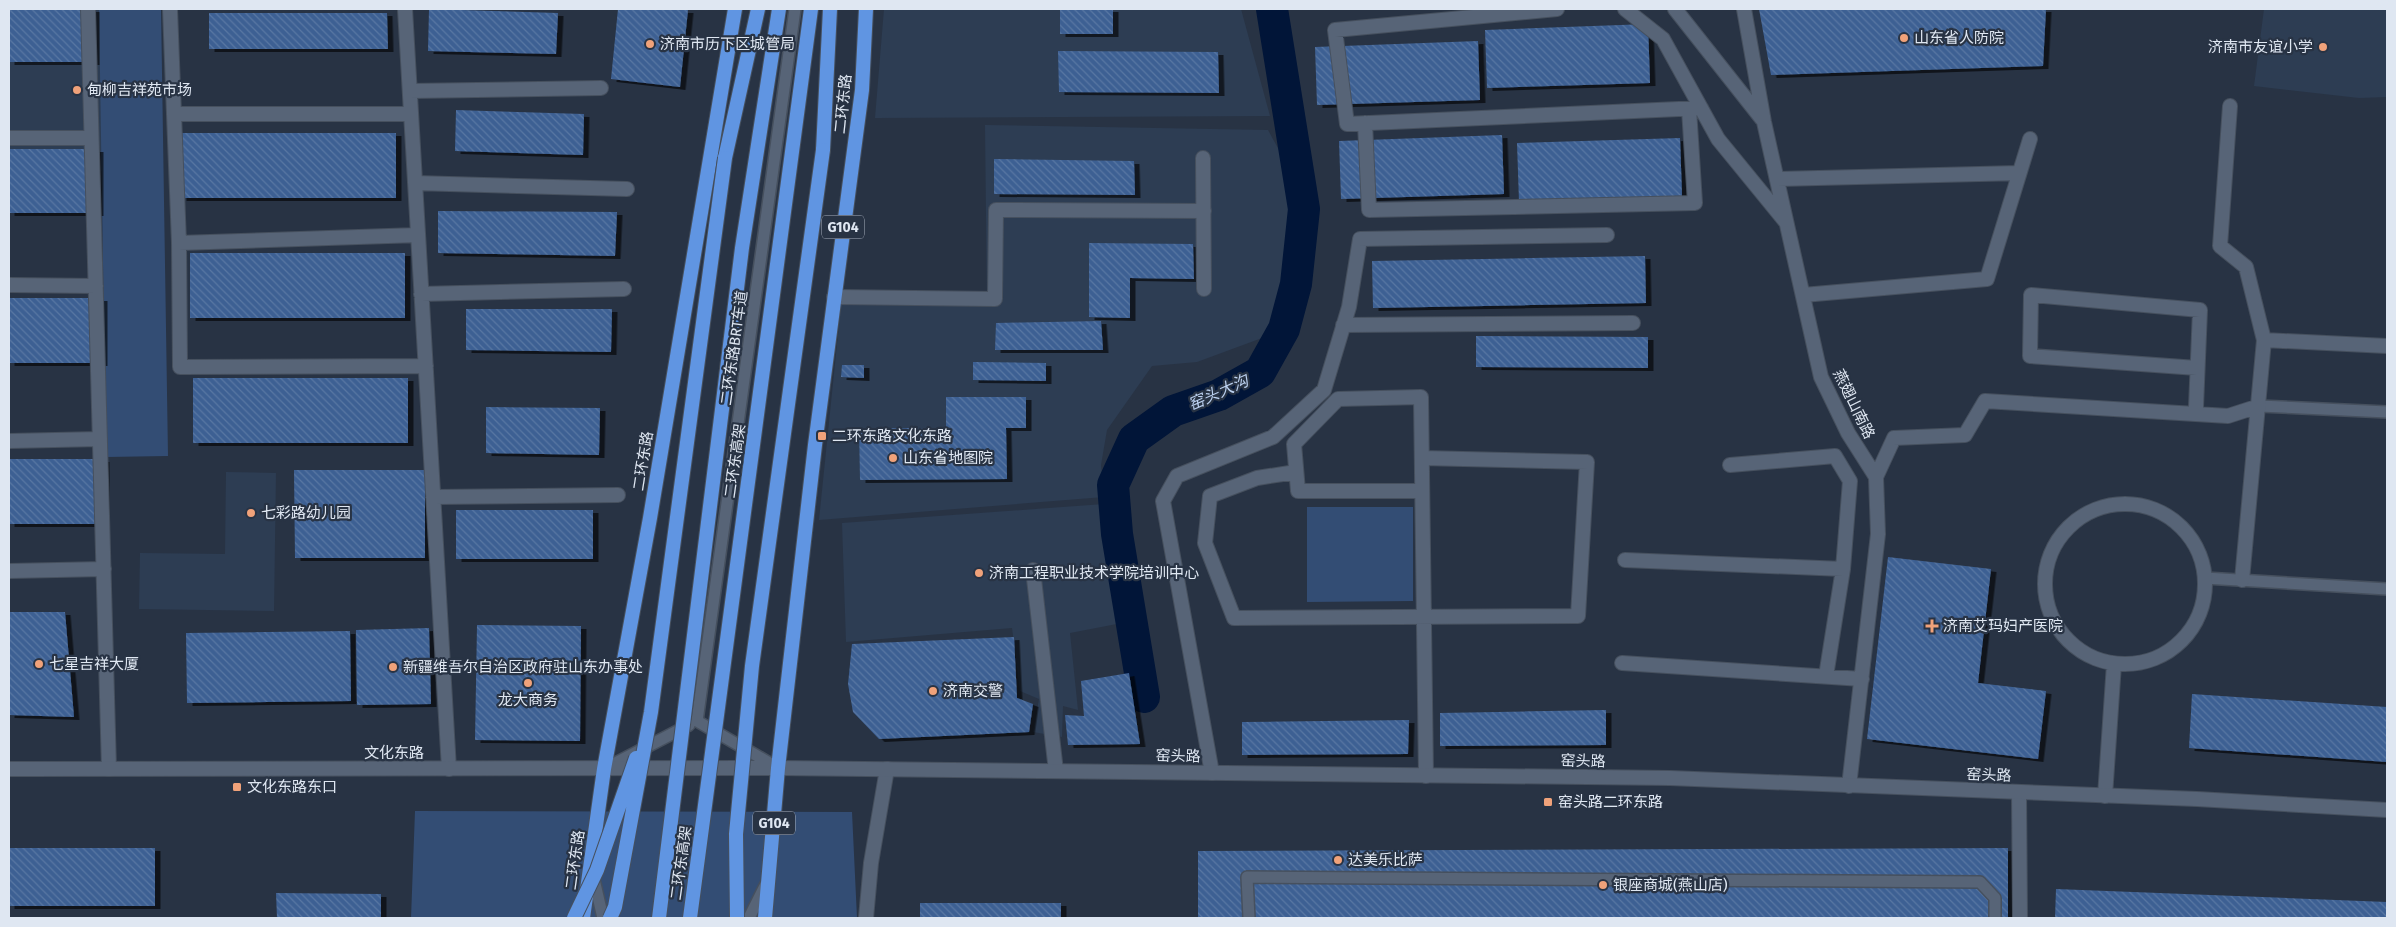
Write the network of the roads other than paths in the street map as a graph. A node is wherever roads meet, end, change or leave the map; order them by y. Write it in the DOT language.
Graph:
graph roads {
  1 [pos="88,9"];
  2 [pos="170,9"];
  3 [pos="405,9"];
  4 [pos="735,9"];
  5 [pos="758,9"];
  6 [pos="779,9"];
  7 [pos="795,9"];
  8 [pos="811,9"];
  9 [pos="830,9"];
  10 [pos="866,9"];
  11 [pos="1558,9"];
  12 [pos="1625,9"];
  13 [pos="1675,9"];
  14 [pos="1744,9"];
  15 [pos="602,88"];
  16 [pos="410,91"];
  17 [pos="2230,106"];
  18 [pos="1695,108"];
  19 [pos="174,114"];
  20 [pos="411,114"];
  21 [pos="1764,122"];
  22 [pos="1365,123"];
  23 [pos="9,138"];
  24 [pos="91,138"];
  25 [pos="2030,138"];
  26 [pos="1203,158"];
  27 [pos="2019,173"];
  28 [pos="1777,179"];
  29 [pos="415,184"];
  30 [pos="627,189"];
  31 [pos="1204,211"];
  32 [pos="1787,224"];
  33 [pos="1607,234"];
  34 [pos="418,236"];
  35 [pos="179,243"];
  36 [pos="9,285"];
  37 [pos="96,286"];
  38 [pos="624,289"];
  39 [pos="1204,289"];
  40 [pos="421,294"];
  41 [pos="1803,295"];
  42 [pos="834,297"];
  43 [pos="1633,323"];
  44 [pos="1343,325"];
  45 [pos="2264,340"];
  46 [pos="2387,346"];
  47 [pos="426,366"];
  48 [pos="2198,368"];
  49 [pos="2259,406"];
  50 [pos="2196,407"];
  51 [pos="2387,412"];
  52 [pos="100,439"];
  53 [pos="9,441"];
  54 [pos="1422,458"];
  55 [pos="1730,464"];
  56 [pos="1296,472"];
  57 [pos="1876,477"];
  58 [pos="1422,491"];
  59 [pos="618,495"];
  60 [pos="433,497"];
  61 [pos="1625,560"];
  62 [pos="104,569"];
  63 [pos="1843,569"];
  64 [pos="1033,570"];
  65 [pos="9,572"];
  66 [pos="2205,578"];
  67 [pos="2242,580"];
  68 [pos="2387,589"];
  69 [pos="1424,618"];
  70 [pos="1622,663"];
  71 [pos="2114,664"];
  72 [pos="1826,676"];
  73 [pos="1862,679"];
  74 [pos="651,712"];
  75 [pos="697,720"];
  76 [pos="778,768"];
  77 [pos="9,769"];
  78 [pos="109,769"];
  79 [pos="449,769"];
  80 [pos="887,769"];
  81 [pos="604,770"];
  82 [pos="1056,771"];
  83 [pos="1212,773"];
  84 [pos="1426,776"];
  85 [pos="1849,786"];
  86 [pos="2019,792"];
  87 [pos="2105,796"];
  88 [pos="2387,810"];
  89 [pos="591,863"];
  90 [pos="769,878"];
  91 [pos="574,918"];
  92 [pos="583,918"];
  93 [pos="603,918"];
  94 [pos="610,918"];
  95 [pos="659,918"];
  96 [pos="690,918"];
  97 [pos="737,918"];
  98 [pos="749,918"];
  99 [pos="765,918"];
  100 [pos="866,918"];
  101 [pos="1249,918"];
  102 [pos="1995,918"];
  103 [pos="2020,918"];
  1 -- 24 [label="street"];
  2 -- 19 [label="street"];
  3 -- 16 [label="street"];
  4 -- 81 [label="highway, 二环东路"];
  5 -- 74 [label="highway, bridge"];
  6 -- 95 [label="highway, 二环东高架, bridge"];
  7 -- 75 [label="lane, 二环东路BRT车道"];
  8 -- 96 [label="highway, 二环东高架, bridge"];
  9 -- 97 [label="highway, bridge"];
  10 -- 42 [label="highway, 二环东路 / G104"];
  11 -- 22 [label="street"];
  12 -- 18 [label="street"];
  13 -- 21 [label="street"];
  14 -- 21 [label="street, 燕翅山南路"];
  15 -- 16 [label="street"];
  16 -- 20 [label="street"];
  17 -- 45 [label="street"];
  18 -- 22 [label="street"];
  18 -- 22 [label="street"];
  18 -- 32 [label="street"];
  19 -- 20 [label="street"];
  19 -- 35 [label="street"];
  20 -- 29 [label="street"];
  21 -- 28 [label="street, 燕翅山南路"];
  23 -- 24 [label="street"];
  24 -- 37 [label="street"];
  25 -- 27 [label="street"];
  26 -- 31 [label="street"];
  27 -- 28 [label="street"];
  27 -- 41 [label="street"];
  28 -- 32 [label="street, 燕翅山南路"];
  29 -- 30 [label="street"];
  29 -- 34 [label="street"];
  31 -- 39 [label="street"];
  31 -- 42 [label="street"];
  32 -- 41 [label="street, 燕翅山南路"];
  33 -- 44 [label="street"];
  34 -- 35 [label="street"];
  34 -- 40 [label="street"];
  35 -- 47 [label="street"];
  36 -- 37 [label="street"];
  37 -- 52 [label="street"];
  38 -- 40 [label="street"];
  40 -- 47 [label="street"];
  41 -- 57 [label="street, 燕翅山南路"];
  42 -- 76 [label="highway, 二环东路 / G104"];
  43 -- 44 [label="street"];
  44 -- 83 [label="street"];
  45 -- 46 [label="street"];
  45 -- 49 [label="street"];
  47 -- 60 [label="street"];
  48 -- 48 [label="street"];
  48 -- 50 [label="street"];
  49 -- 51 [label="lane"];
  49 -- 57 [label="street"];
  49 -- 67 [label="street"];
  52 -- 53 [label="street"];
  52 -- 62 [label="street"];
  54 -- 56 [label="street"];
  54 -- 58 [label="street"];
  54 -- 69 [label="street"];
  55 -- 63 [label="street"];
  56 -- 58 [label="street"];
  56 -- 69 [label="street"];
  57 -- 73 [label="street"];
  58 -- 69 [label="street"];
  59 -- 60 [label="street"];
  60 -- 79 [label="street"];
  61 -- 63 [label="street"];
  62 -- 65 [label="street"];
  62 -- 78 [label="street"];
  63 -- 72 [label="street"];
  64 -- 82 [label="street"];
  66 -- 67 [label="lane"];
  66 -- 71 [label="street"];
  66 -- 71 [label="street"];
  67 -- 68 [label="lane"];
  69 -- 84 [label="street"];
  70 -- 72 [label="street"];
  71 -- 87 [label="street"];
  72 -- 73 [label="street"];
  73 -- 85 [label="street"];
  74 -- 91 [label="highway, bridge"];
  74 -- 94 [label="highway, bridge"];
  75 -- 76 [label="lane"];
  75 -- 81 [label="lane"];
  76 -- 80 [label="street, 窑头路"];
  76 -- 81 [label="street, 文化东路"];
  76 -- 90 [label="highway, 二环东路 / G104"];
  77 -- 78 [label="street, 文化东路"];
  78 -- 79 [label="street, 文化东路"];
  79 -- 81 [label="street, 文化东路"];
  80 -- 82 [label="street, 窑头路"];
  80 -- 100 [label="street"];
  81 -- 89 [label="highway, 二环东路"];
  82 -- 83 [label="street, 窑头路"];
  83 -- 84 [label="street, 窑头路"];
  84 -- 85 [label="street, 窑头路"];
  85 -- 86 [label="street, 窑头路"];
  86 -- 87 [label="street, 窑头路"];
  86 -- 103 [label="street"];
  87 -- 88 [label="street, 窑头路"];
  89 -- 92 [label="highway, 二环东路"];
  89 -- 93 [label="lane"];
  90 -- 98 [label="lane"];
  90 -- 99 [label="highway, 二环东路 / G104"];
  101 -- 102 [label="lane"];
}
